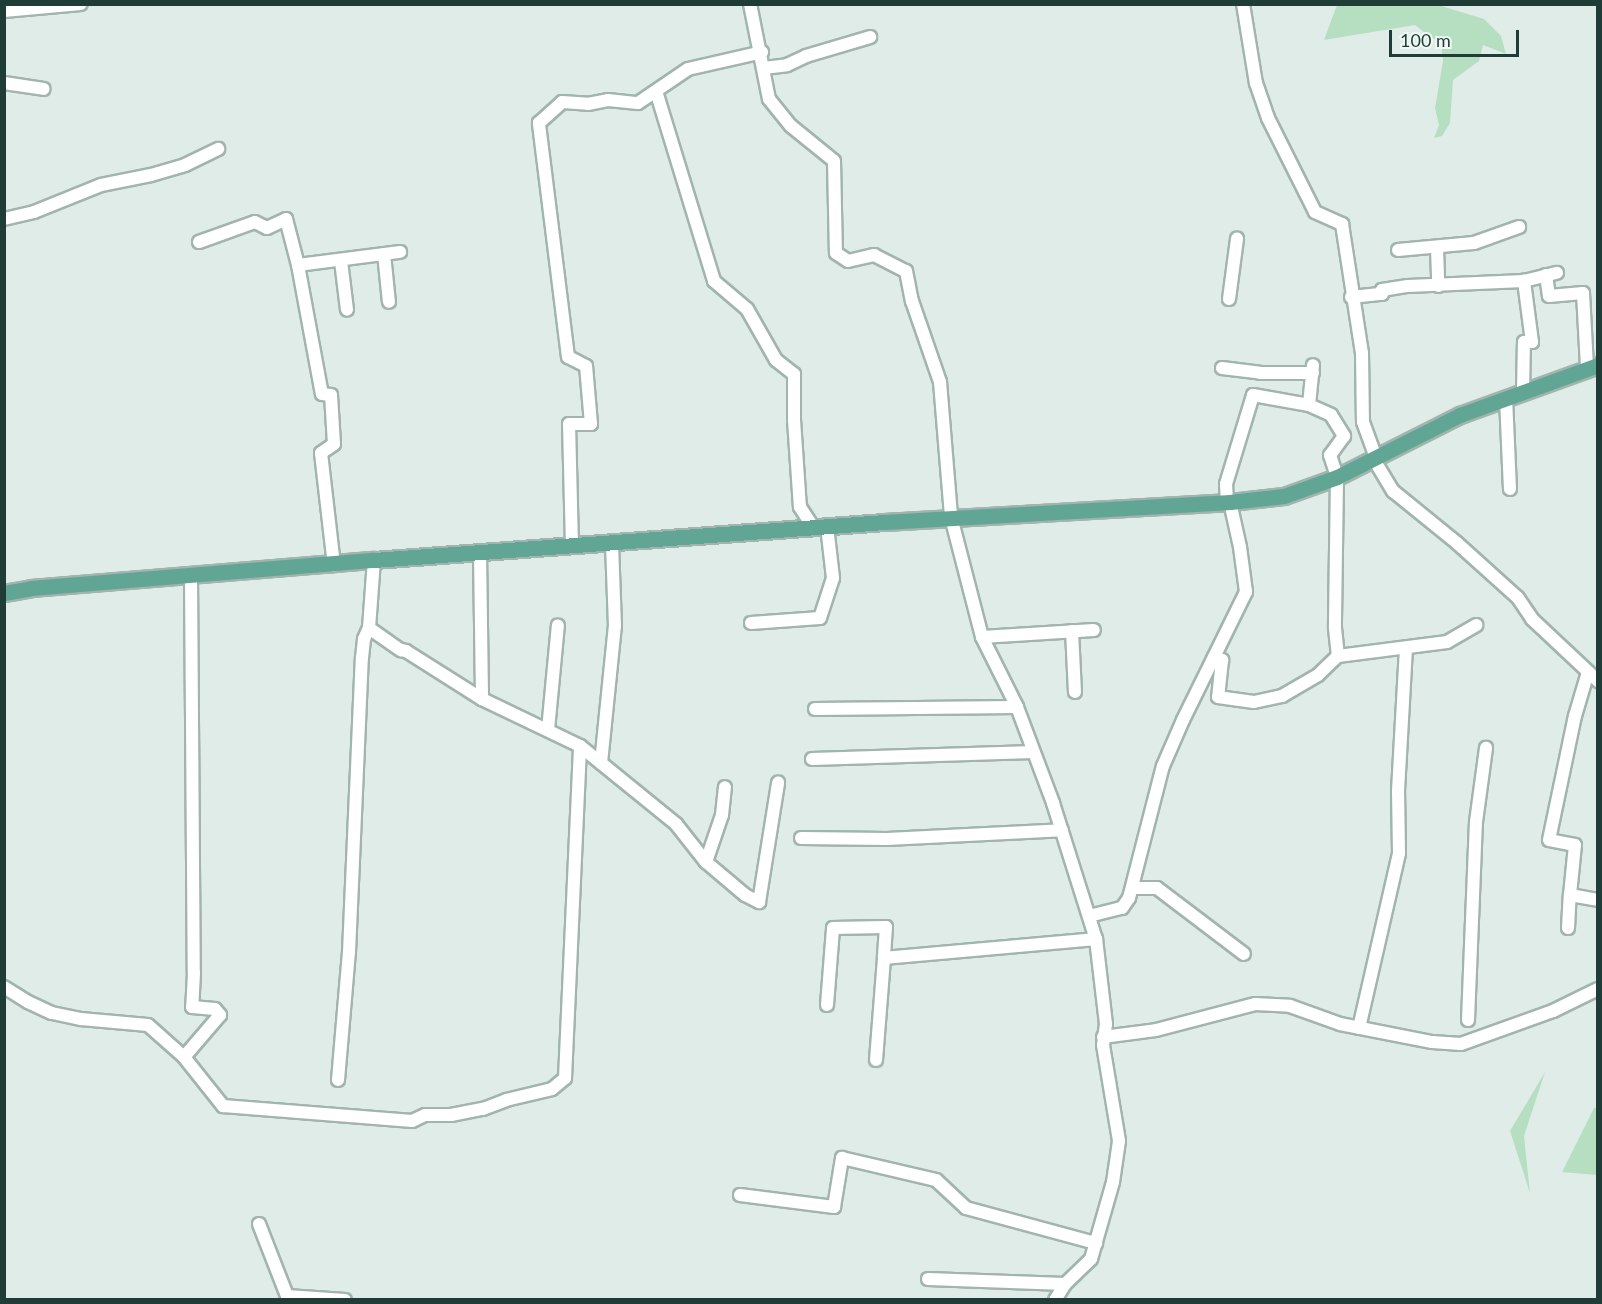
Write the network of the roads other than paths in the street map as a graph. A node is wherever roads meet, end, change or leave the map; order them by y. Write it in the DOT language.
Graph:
graph roads {
  1 [pos="81,4"];
  2 [pos="750,4"];
  3 [pos="1243,4"];
  4 [pos="4,11"];
  5 [pos="870,37"];
  6 [pos="762,52"];
  7 [pos="764,68"];
  8 [pos="4,83"];
  9 [pos="45,88"];
  10 [pos="656,91"];
  11 [pos="218,149"];
  12 [pos="4,219"];
  13 [pos="1519,227"];
  14 [pos="1237,239"];
  15 [pos="199,242"];
  16 [pos="1437,248"];
  17 [pos="1398,250"];
  18 [pos="400,252"];
  19 [pos="384,254"];
  20 [pos="340,261"];
  21 [pos="298,265"];
  22 [pos="1524,281"];
  23 [pos="1438,285"];
  24 [pos="1351,297"];
  25 [pos="1229,299"];
  26 [pos="389,302"];
  27 [pos="347,310"];
  28 [pos="1592,367"];
  29 [pos="1222,368"];
  30 [pos="1523,392"];
  31 [pos="1506,398"];
  32 [pos="1309,405"];
  33 [pos="1374,458"];
  34 [pos="1338,477"];
  35 [pos="1510,489"];
  36 [pos="1229,502"];
  37 [pos="951,517"];
  38 [pos="820,527"];
  39 [pos="612,543"];
  40 [pos="572,546"];
  41 [pos="480,554"];
  42 [pos="374,560"];
  43 [pos="334,565"];
  44 [pos="191,576"];
  45 [pos="4,593"];
  46 [pos="751,623"];
  47 [pos="558,625"];
  48 [pos="1477,625"];
  49 [pos="369,628"];
  50 [pos="1094,630"];
  51 [pos="1072,631"];
  52 [pos="982,637"];
  53 [pos="1406,649"];
  54 [pos="1338,656"];
  55 [pos="1214,657"];
  56 [pos="1593,676"];
  57 [pos="1076,692"];
  58 [pos="482,699"];
  59 [pos="1017,707"];
  60 [pos="815,709"];
  61 [pos="548,730"];
  62 [pos="580,746"];
  63 [pos="1486,748"];
  64 [pos="1033,752"];
  65 [pos="812,759"];
  66 [pos="601,763"];
  67 [pos="778,783"];
  68 [pos="725,787"];
  69 [pos="1062,830"];
  70 [pos="801,838"];
  71 [pos="706,862"];
  72 [pos="1133,888"];
  73 [pos="1570,895"];
  74 [pos="1598,900"];
  75 [pos="1089,915"];
  76 [pos="1568,928"];
  77 [pos="1096,939"];
  78 [pos="1244,954"];
  79 [pos="884,958"];
  80 [pos="4,987"];
  81 [pos="1598,989"];
  82 [pos="827,1005"];
  83 [pos="1468,1020"];
  84 [pos="1359,1028"];
  85 [pos="1102,1036"];
  86 [pos="184,1057"];
  87 [pos="876,1060"];
  88 [pos="338,1080"];
  89 [pos="740,1195"];
  90 [pos="259,1224"];
  91 [pos="1096,1243"];
  92 [pos="928,1278"];
  93 [pos="1065,1284"];
  94 [pos="345,1299"];
  95 [pos="1055,1299"];
  1 -- 4 [label="street"];
  2 -- 6 [label="street"];
  3 -- 24 [label="street"];
  5 -- 7 [label="street"];
  6 -- 7 [label="street"];
  6 -- 10 [label="street"];
  7 -- 37 [label="street"];
  8 -- 9 [label="street"];
  10 -- 38 [label="street"];
  10 -- 40 [label="street"];
  11 -- 12 [label="street"];
  13 -- 16 [label="street"];
  14 -- 25 [label="street"];
  15 -- 21 [label="street"];
  16 -- 17 [label="street"];
  16 -- 23 [label="street"];
  18 -- 19 [label="street"];
  19 -- 20 [label="street"];
  19 -- 26 [label="street"];
  20 -- 21 [label="street"];
  20 -- 27 [label="street"];
  21 -- 43 [label="street"];
  22 -- 23 [label="street"];
  22 -- 28 [label="street"];
  22 -- 30 [label="street"];
  23 -- 24 [label="street"];
  24 -- 33 [label="street"];
  28 -- 30 [label="main road"];
  29 -- 32 [label="street"];
  30 -- 31 [label="main road"];
  31 -- 33 [label="main road"];
  31 -- 35 [label="street"];
  32 -- 34 [label="street"];
  32 -- 36 [label="street"];
  33 -- 34 [label="main road"];
  33 -- 56 [label="street"];
  34 -- 36 [label="main road"];
  34 -- 54 [label="street"];
  36 -- 37 [label="main road"];
  36 -- 55 [label="street"];
  37 -- 38 [label="main road"];
  37 -- 52 [label="street"];
  38 -- 39 [label="main road"];
  38 -- 46 [label="street"];
  39 -- 40 [label="main road"];
  39 -- 66 [label="street"];
  40 -- 41 [label="main road"];
  41 -- 42 [label="main road"];
  41 -- 58 [label="street"];
  42 -- 43 [label="main road"];
  42 -- 49 [label="street"];
  43 -- 44 [label="main road"];
  44 -- 45 [label="main road"];
  44 -- 86 [label="street"];
  47 -- 61 [label="street"];
  48 -- 53 [label="street"];
  49 -- 58 [label="street"];
  49 -- 88 [label="street"];
  50 -- 51 [label="street"];
  51 -- 52 [label="street"];
  51 -- 57 [label="street"];
  52 -- 59 [label="street"];
  53 -- 54 [label="street"];
  53 -- 84 [label="street"];
  54 -- 55 [label="street"];
  55 -- 72 [label="street"];
  56 -- 73 [label="street"];
  58 -- 61 [label="street"];
  59 -- 60 [label="street"];
  59 -- 64 [label="street"];
  61 -- 62 [label="street"];
  62 -- 66 [label="street"];
  62 -- 86 [label="street"];
  63 -- 83 [label="street"];
  64 -- 65 [label="street"];
  64 -- 69 [label="street"];
  66 -- 71 [label="street"];
  67 -- 71 [label="street"];
  68 -- 71 [label="street"];
  69 -- 70 [label="street"];
  69 -- 75 [label="street"];
  72 -- 75 [label="street"];
  72 -- 78 [label="street"];
  73 -- 74 [label="street"];
  73 -- 76 [label="street"];
  75 -- 77 [label="street"];
  77 -- 79 [label="street"];
  77 -- 85 [label="street"];
  79 -- 82 [label="street"];
  79 -- 87 [label="street"];
  80 -- 86 [label="street"];
  81 -- 84 [label="street"];
  84 -- 85 [label="street"];
  85 -- 91 [label="street"];
  89 -- 91 [label="street"];
  90 -- 94 [label="street"];
  91 -- 93 [label="street"];
  92 -- 93 [label="street"];
  93 -- 95 [label="street"];
}
